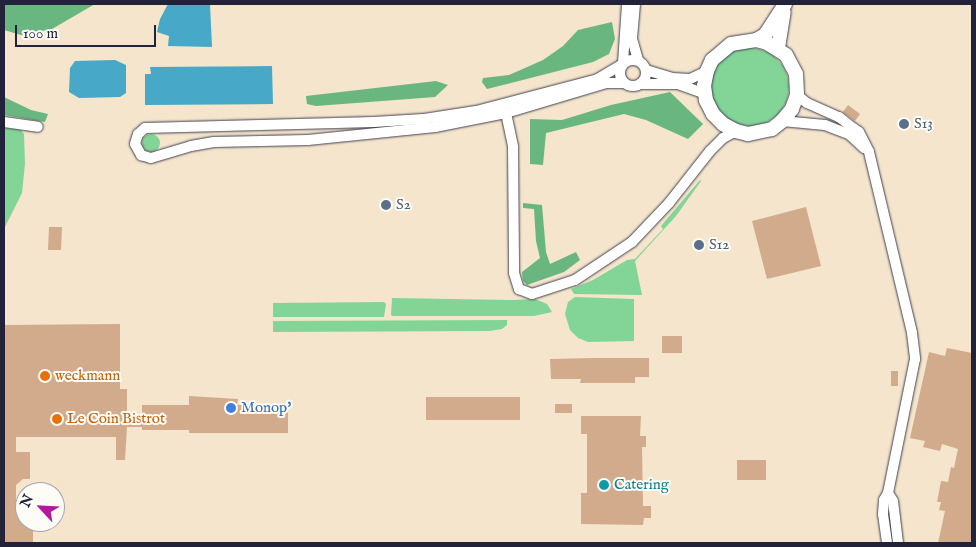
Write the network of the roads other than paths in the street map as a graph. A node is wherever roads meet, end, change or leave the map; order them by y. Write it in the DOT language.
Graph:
graph roads {
  1 [pos="627,4"];
  2 [pos="635,4"];
  3 [pos="756,40"];
  4 [pos="778,48"];
  5 [pos="638,60"];
  6 [pos="622,64"];
  7 [pos="646,70"];
  8 [pos="707,72"];
  9 [pos="624,83"];
  10 [pos="640,84"];
  11 [pos="705,94"];
  12 [pos="797,95"];
  13 [pos="506,113"];
  14 [pos="782,121"];
  15 [pos="4,122"];
  16 [pos="38,127"];
  17 [pos="736,131"];
  18 [pos="869,152"];
  19 [pos="888,493"];
  20 [pos="887,543"];
  21 [pos="898,543"];
  1 -- 6 [label="street"];
  2 -- 5 [label="street"];
  3 -- 4 [label="main road"];
  3 -- 4 [label="main road"];
  3 -- 8 [label="main road"];
  4 -- 12 [label="main road"];
  5 -- 6 [label="street"];
  5 -- 7 [label="street"];
  6 -- 9 [label="street"];
  6 -- 13 [label="street"];
  7 -- 8 [label="street"];
  7 -- 10 [label="street"];
  8 -- 11 [label="main road"];
  9 -- 10 [label="street"];
  9 -- 13 [label="street"];
  10 -- 11 [label="street"];
  11 -- 17 [label="main road"];
  12 -- 14 [label="main road"];
  12 -- 18 [label="street"];
  13 -- 17 [label="street"];
  14 -- 17 [label="main road"];
  14 -- 18 [label="street"];
  15 -- 16 [label="street"];
  18 -- 19 [label="street"];
  19 -- 20 [label="street"];
  19 -- 21 [label="street"];
}
